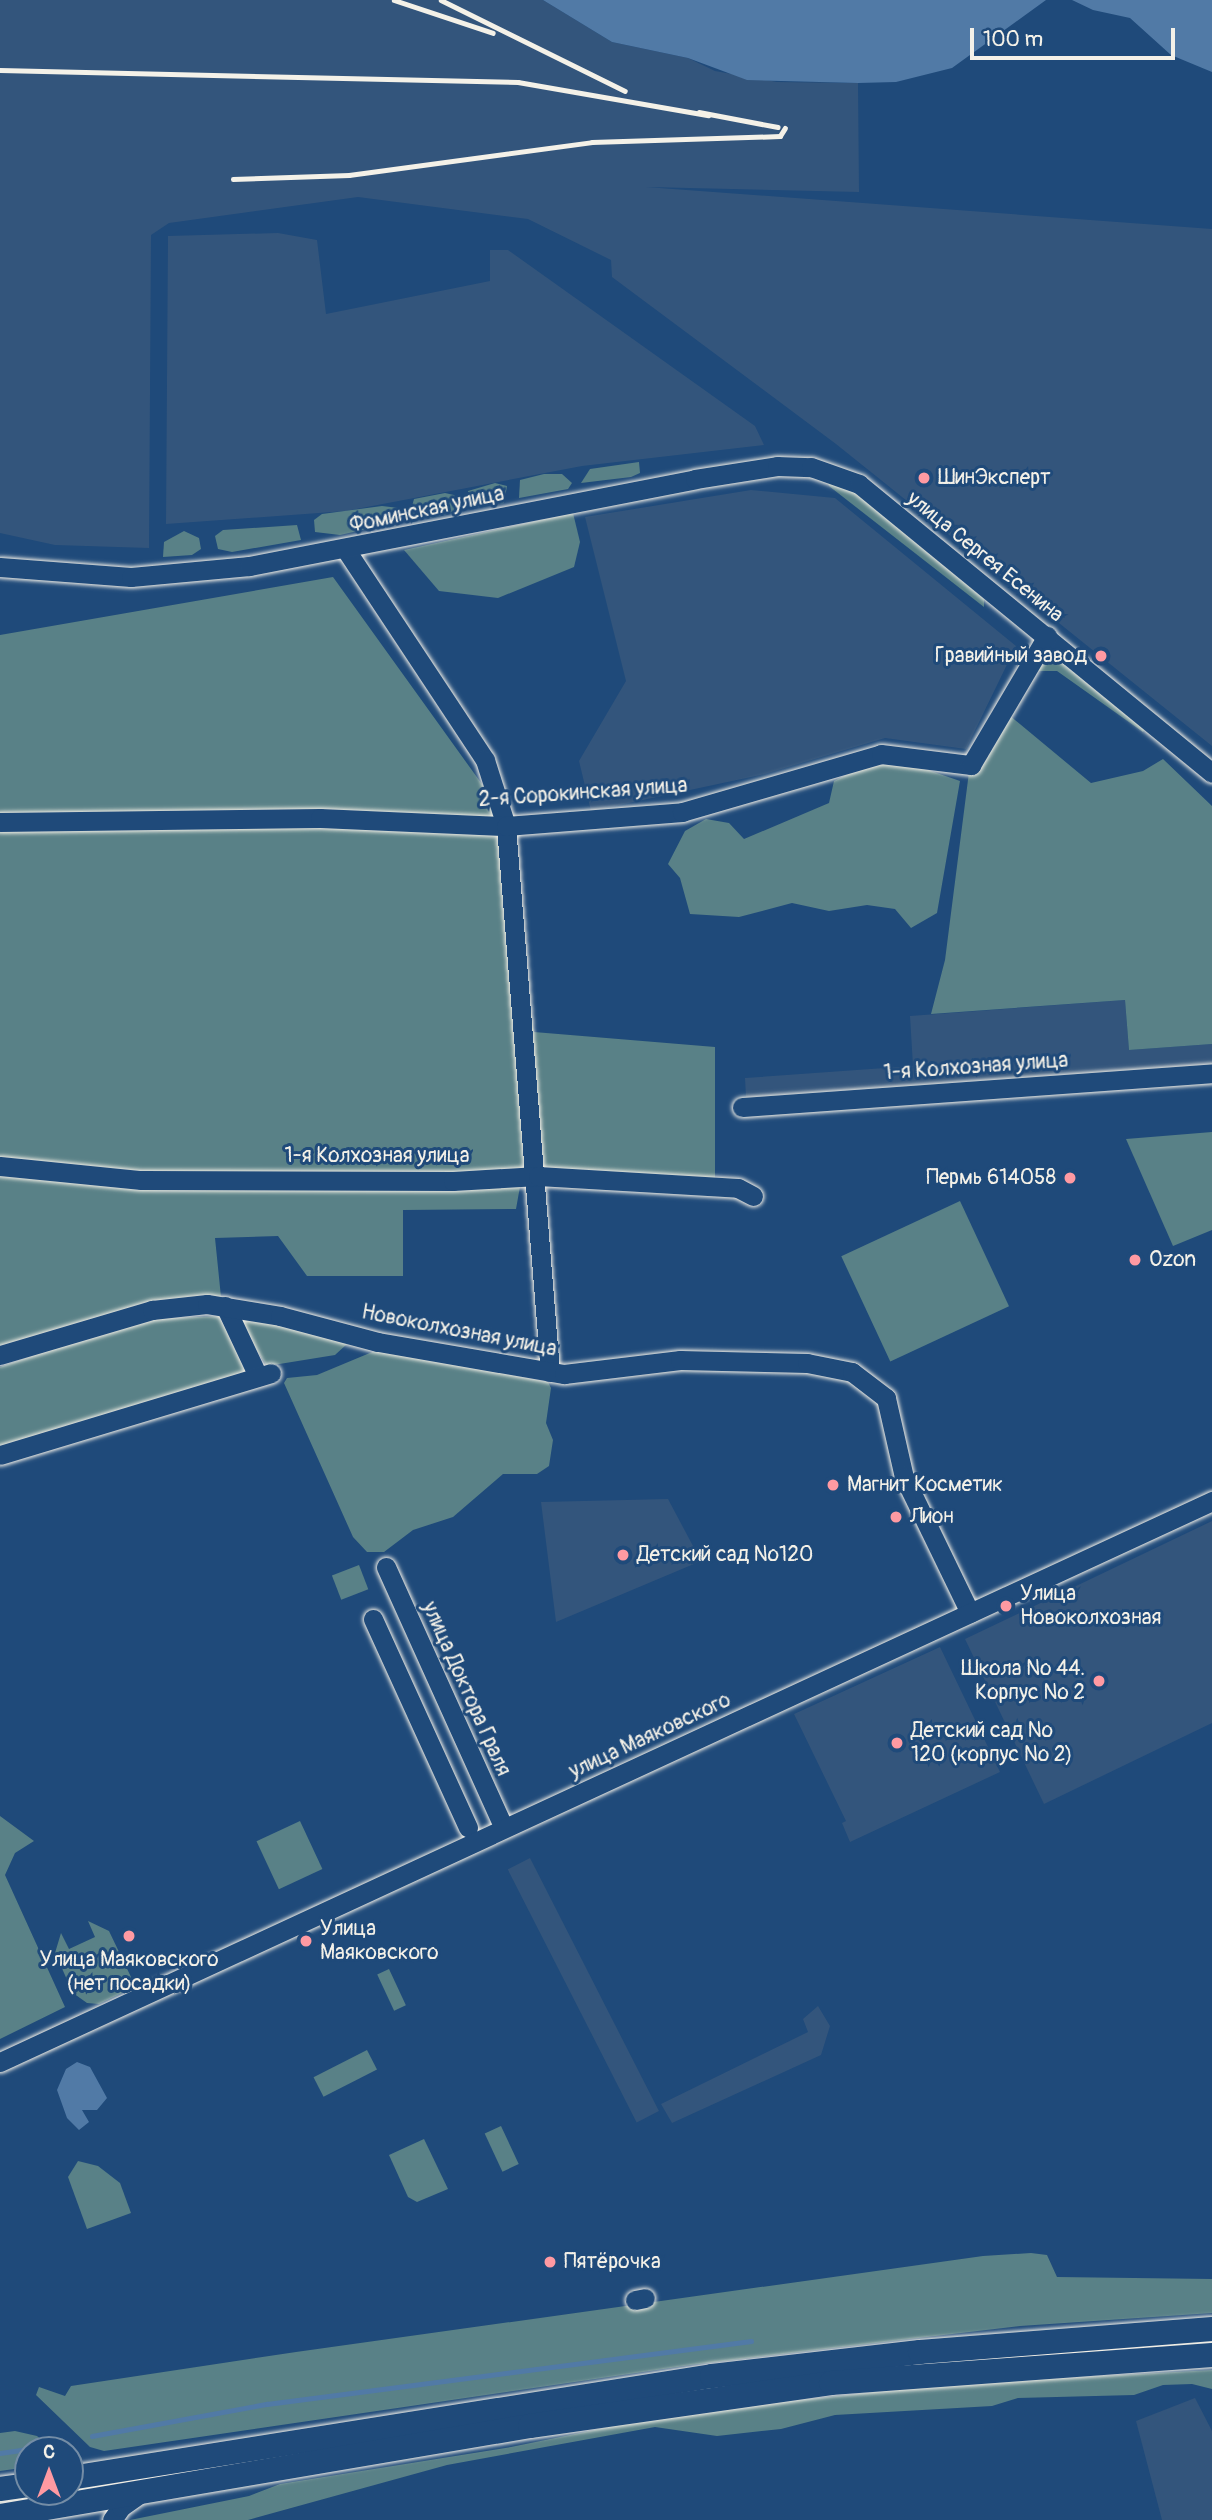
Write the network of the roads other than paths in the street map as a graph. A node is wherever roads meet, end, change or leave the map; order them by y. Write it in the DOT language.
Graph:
graph roads {
  1 [pos="859,484"];
  2 [pos="346,550"];
  3 [pos="0,567"];
  4 [pos="1047,636"];
  5 [pos="1212,773"];
  6 [pos="0,822"];
  7 [pos="506,826"];
  8 [pos="1212,1073"];
  9 [pos="743,1107"];
  10 [pos="0,1166"];
  11 [pos="538,1176"];
  12 [pos="752,1196"];
  13 [pos="226,1306"];
  14 [pos="0,1354"];
  15 [pos="550,1372"];
  16 [pos="0,1455"];
  17 [pos="1212,1501"];
  18 [pos="386,1567"];
  19 [pos="970,1613"];
  20 [pos="373,1619"];
  21 [pos="468,1827"];
  22 [pos="504,1828"];
  23 [pos="0,2062"];
  24 [pos="1212,2329"];
  25 [pos="1212,2355"];
  26 [pos="84,2476"];
  27 [pos="158,2486"];
  28 [pos="6,2515"];
  29 [pos="66,2520"];
  30 [pos="111,2520"];
  1 -- 2 [label="street, Фоминская улица"];
  1 -- 4 [label="street, улица Сергея Есенина"];
  2 -- 3 [label="street, Фоминская улица"];
  2 -- 7 [label="street"];
  4 -- 5 [label="street, улица Сергея Есенина"];
  4 -- 7 [label="street, 2-я Сорокинская улица"];
  6 -- 7 [label="street, 2-я Сорокинская улица"];
  7 -- 11 [label="street"];
  8 -- 9 [label="street, 1-я Колхозная улица"];
  10 -- 11 [label="street, 1-я Колхозная улица"];
  11 -- 12 [label="street, 1-я Колхозная улица"];
  11 -- 15 [label="street"];
  13 -- 14 [label="street, Новоколхозная улица"];
  13 -- 15 [label="street, Новоколхозная улица"];
  13 -- 16 [label="street"];
  15 -- 19 [label="street, Новоколхозная улица"];
  17 -- 19 [label="street, улица Маяковского"];
  18 -- 22 [label="street, улица Доктора Граля"];
  19 -- 22 [label="street, улица Маяковского"];
  20 -- 21 [label="street"];
  22 -- 23 [label="street, улица Маяковского"];
  24 -- 26 [label="main road"];
  25 -- 27 [label="main road"];
  27 -- 28 [label="main road"];
  27 -- 30 [label="street"];
  28 -- 29 [label="street"];
}
